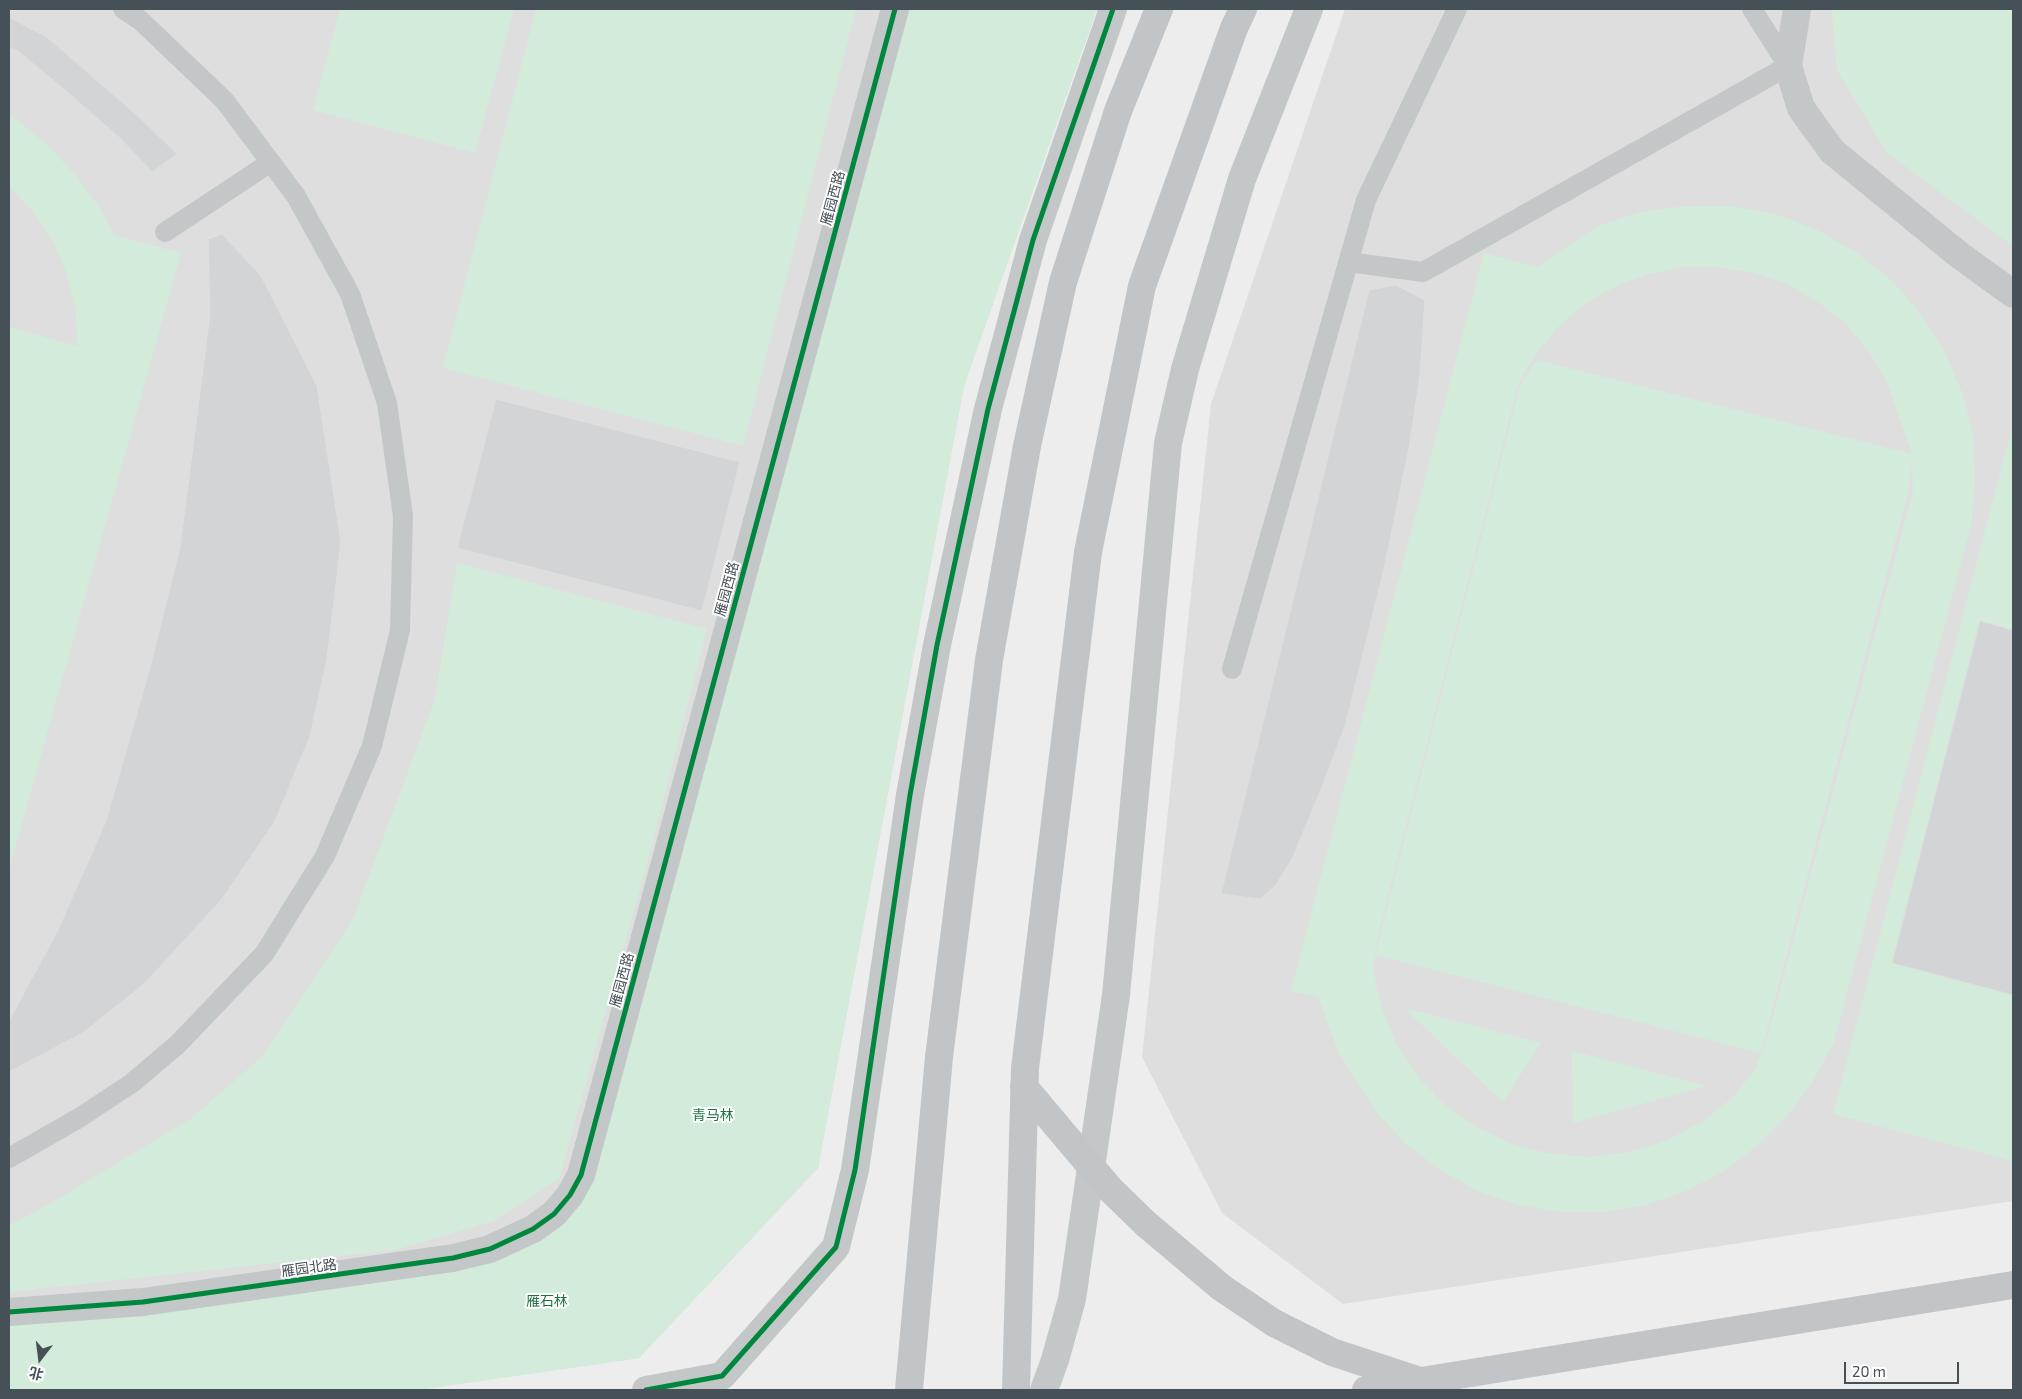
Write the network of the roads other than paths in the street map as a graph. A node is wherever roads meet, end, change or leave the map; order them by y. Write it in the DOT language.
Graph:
graph roads {
  1 [pos="122,9"];
  2 [pos="895,9"];
  3 [pos="1113,9"];
  4 [pos="1159,9"];
  5 [pos="1243,9"];
  6 [pos="1309,9"];
  7 [pos="1457,9"];
  8 [pos="1752,9"];
  9 [pos="1797,9"];
  10 [pos="1788,66"];
  11 [pos="270,162"];
  12 [pos="165,232"];
  13 [pos="1348,262"];
  14 [pos="2013,294"];
  15 [pos="1232,669"];
  16 [pos="1024,1087"];
  17 [pos="9,1158"];
  18 [pos="1091,1166"];
  19 [pos="581,1175"];
  20 [pos="2013,1285"];
  21 [pos="9,1312"];
  22 [pos="1423,1382"];
  23 [pos="646,1390"];
  24 [pos="909,1390"];
  25 [pos="1016,1390"];
  26 [pos="1044,1390"];
  27 [pos="1366,1390"];
  1 -- 11 [label="lane"];
  2 -- 19 [label="street, 雁园西路"];
  3 -- 23 [label="street"];
  4 -- 24 [label="main road"];
  5 -- 16 [label="main road"];
  6 -- 18 [label="street"];
  7 -- 13 [label="lane"];
  8 -- 10 [label="lane"];
  9 -- 10 [label="street"];
  10 -- 13 [label="lane"];
  10 -- 14 [label="street"];
  11 -- 12 [label="lane"];
  11 -- 17 [label="lane"];
  13 -- 15 [label="lane"];
  16 -- 18 [label="main road"];
  16 -- 25 [label="main road"];
  18 -- 22 [label="main road"];
  18 -- 26 [label="street"];
  19 -- 21 [label="street, 雁园北路"];
  20 -- 22 [label="main road"];
  22 -- 27 [label="main road"];
}
